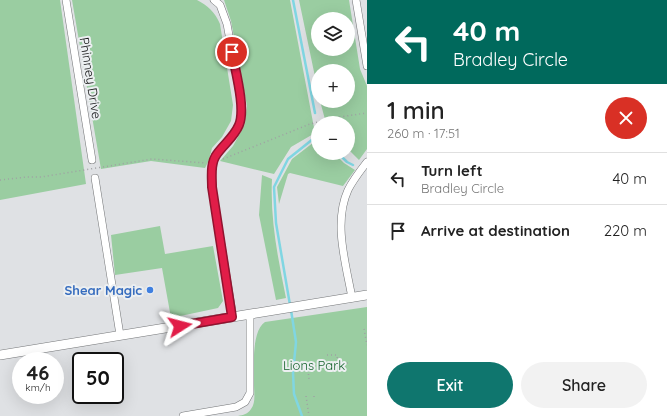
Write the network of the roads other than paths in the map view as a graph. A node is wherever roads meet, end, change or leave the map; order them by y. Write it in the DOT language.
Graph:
graph roads {
  1 [pos="66,0"];
  2 [pos="214,0"];
  3 [pos="356,0"];
  4 [pos="367,66"];
  5 [pos="92,160"];
  6 [pos="367,162"];
  7 [pos="95,178"];
  8 [pos="367,295"];
  9 [pos="352,298"];
  10 [pos="250,314"];
  11 [pos="232,317"];
  12 [pos="120,336"];
  13 [pos="0,355"];
  14 [pos="186,416"];
  1 -- 5 [label="street, Phinney Drive"];
  2 -- 11 [label="street"];
  3 -- 4 [label="street"];
  6 -- 9 [label="street"];
  7 -- 12 [label="street"];
  8 -- 9 [label="main road"];
  9 -- 10 [label="main road"];
  10 -- 11 [label="main road"];
  10 -- 14 [label="street"];
  11 -- 12 [label="main road"];
  12 -- 13 [label="main road"];
}
